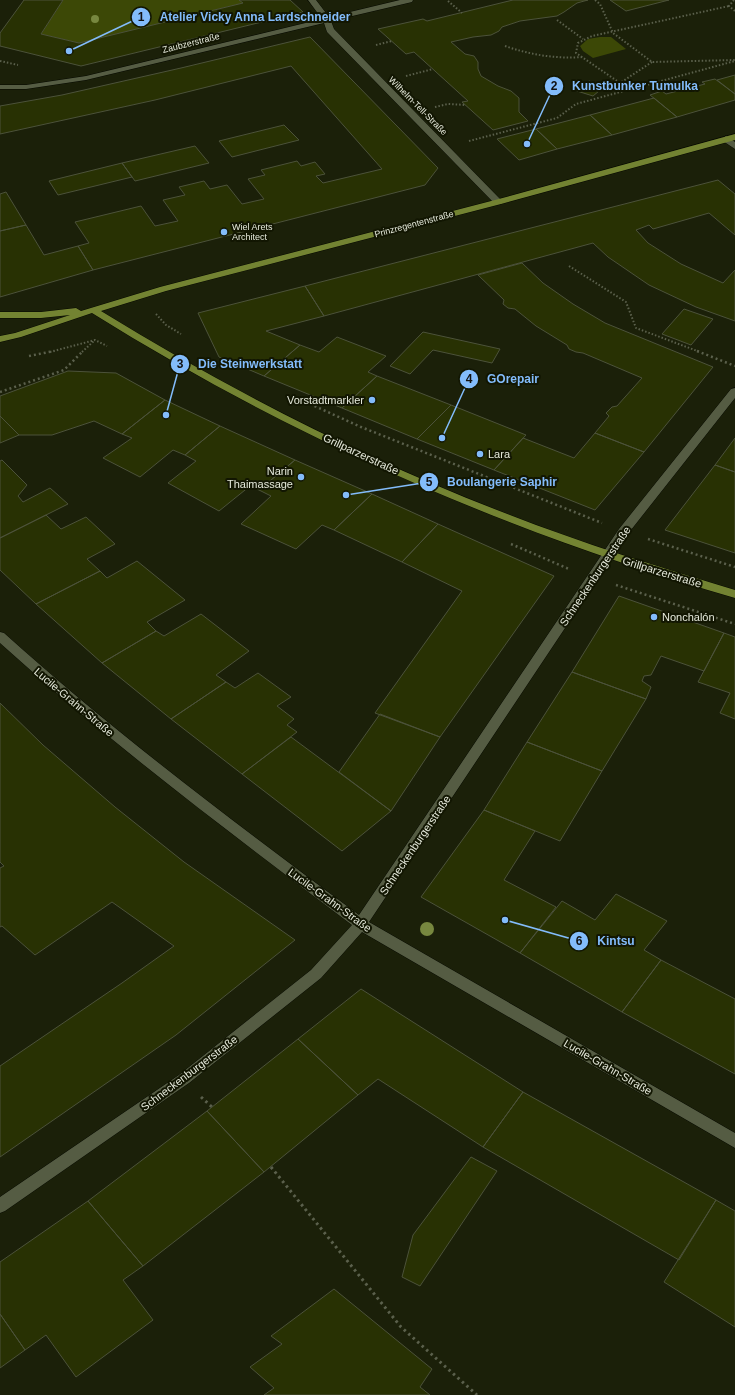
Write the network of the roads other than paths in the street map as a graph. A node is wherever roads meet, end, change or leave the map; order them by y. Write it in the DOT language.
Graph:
graph roads {
  1 [pos="312,0"];
  2 [pos="408,0"];
  3 [pos="328,20"];
  4 [pos="0,87"];
  5 [pos="731,138"];
  6 [pos="735,146"];
  7 [pos="498,202"];
  8 [pos="93,310"];
  9 [pos="0,315"];
  10 [pos="0,339"];
  11 [pos="735,392"];
  12 [pos="608,555"];
  13 [pos="735,594"];
  14 [pos="0,636"];
  15 [pos="361,924"];
  16 [pos="735,1141"];
  17 [pos="0,1206"];
  1 -- 3 [label="street, Wilhelm-Tell-Straße"];
  2 -- 3 [label="street, Zaubzerstraße"];
  3 -- 4 [label="street, Zaubzerstraße"];
  3 -- 7 [label="street, Wilhelm-Tell-Straße"];
  5 -- 6 [label="street"];
  5 -- 7 [label="main road, Prinzregentenstraße"];
  7 -- 8 [label="main road, Prinzregentenstraße"];
  8 -- 9 [label="main road, Prinzregentenstraße"];
  8 -- 10 [label="main road, Prinzregentenstraße"];
  8 -- 12 [label="main road, Grillparzerstraße"];
  11 -- 12 [label="street, Schneckenburgerstraße"];
  12 -- 13 [label="main road, Grillparzerstraße"];
  12 -- 15 [label="street, Schneckenburgerstraße"];
  14 -- 15 [label="street, Lucile-Grahn-Straße"];
  15 -- 16 [label="street, Lucile-Grahn-Straße"];
  15 -- 17 [label="street, Schneckenburgerstraße"];
}
